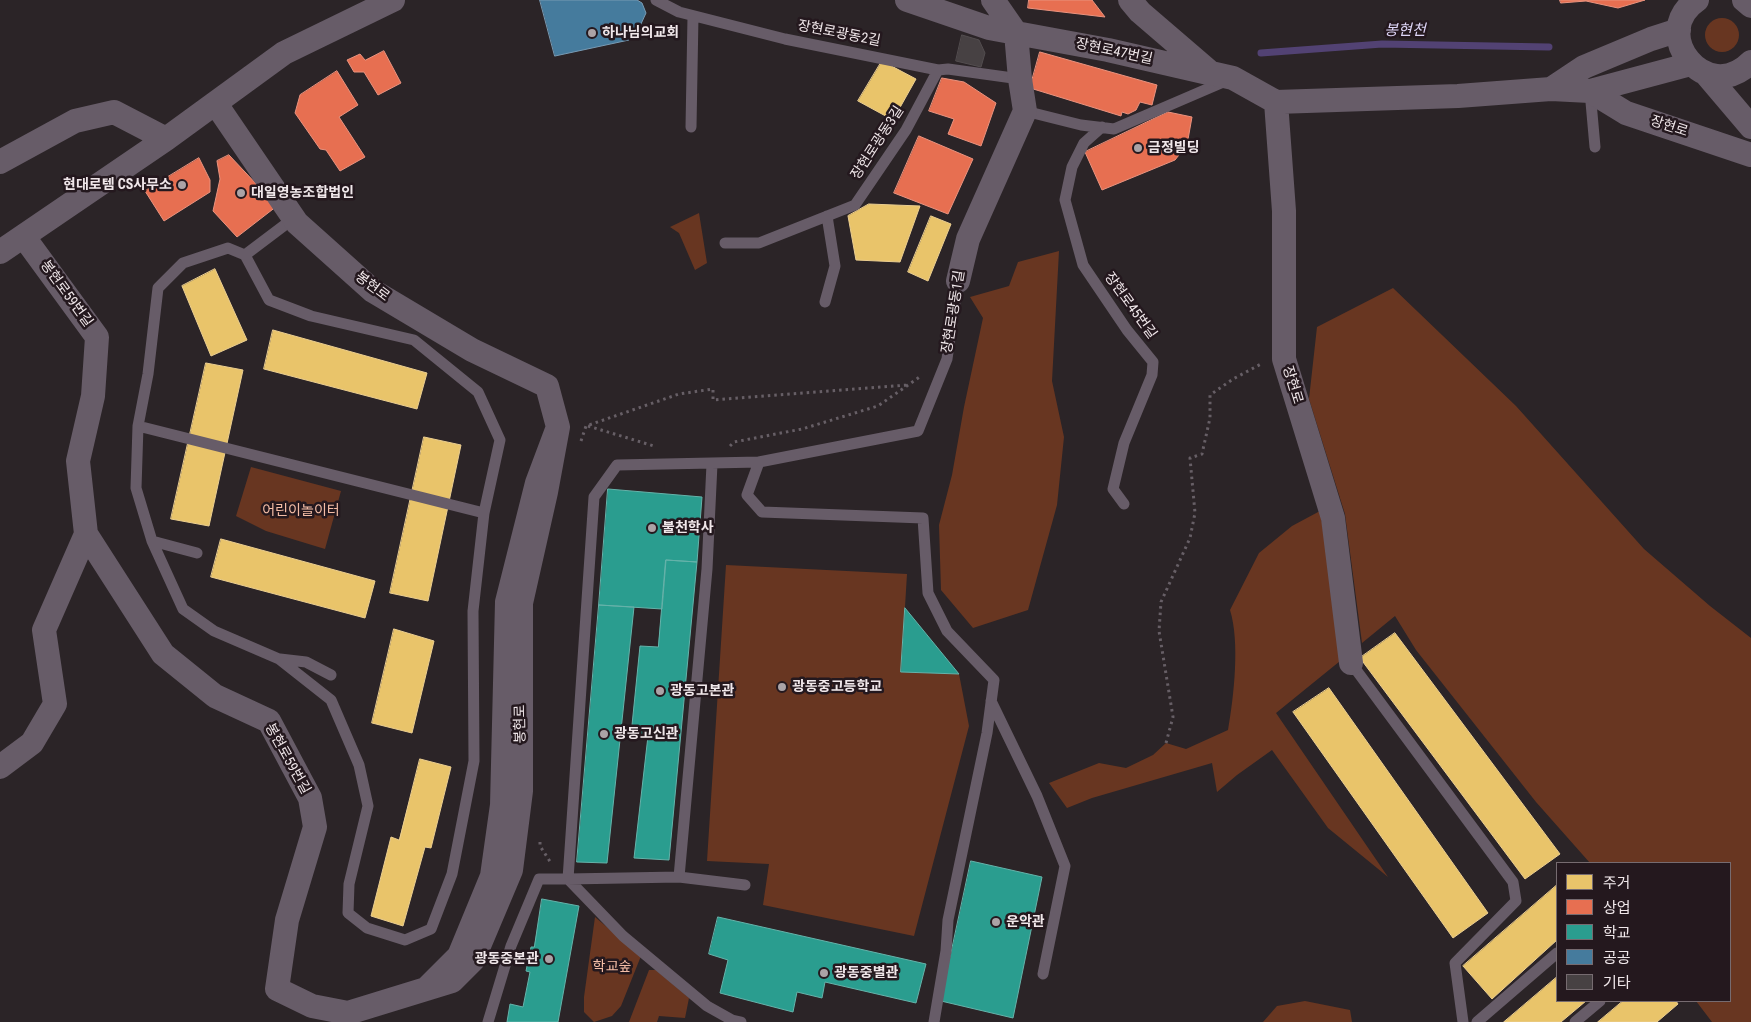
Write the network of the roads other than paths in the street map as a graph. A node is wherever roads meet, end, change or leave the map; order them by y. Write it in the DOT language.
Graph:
graph roads {
  1 [pos="393,0"];
  2 [pos="656,0"];
  3 [pos="907,0"];
  4 [pos="993,0"];
  5 [pos="1130,0"];
  6 [pos="1697,0"];
  7 [pos="1744,0"];
  8 [pos="1751,6"];
  9 [pos="693,16"];
  10 [pos="1679,30"];
  11 [pos="1016,33"];
  12 [pos="1750,65"];
  13 [pos="1699,69"];
  14 [pos="938,70"];
  15 [pos="1222,76"];
  16 [pos="1020,79"];
  17 [pos="1551,88"];
  18 [pos="1590,91"];
  19 [pos="1276,102"];
  20 [pos="216,104"];
  21 [pos="1024,110"];
  22 [pos="691,127"];
  23 [pos="1102,127"];
  24 [pos="1751,127"];
  25 [pos="166,139"];
  26 [pos="1595,147"];
  27 [pos="1751,155"];
  28 [pos="0,162"];
  29 [pos="827,216"];
  30 [pos="294,218"];
  31 [pos="24,236"];
  32 [pos="725,243"];
  33 [pos="0,252"];
  34 [pos="245,255"];
  35 [pos="958,281"];
  36 [pos="825,302"];
  37 [pos="138,426"];
  38 [pos="758,462"];
  39 [pos="712,464"];
  40 [pos="1124,504"];
  41 [pos="484,513"];
  42 [pos="86,534"];
  43 [pos="152,541"];
  44 [pos="197,553"];
  45 [pos="279,659"];
  46 [pos="1351,663"];
  47 [pos="331,675"];
  48 [pos="991,701"];
  49 [pos="0,767"];
  50 [pos="679,877"];
  51 [pos="565,879"];
  52 [pos="745,885"];
  53 [pos="1556,954"];
  54 [pos="1043,974"];
  55 [pos="1599,1002"];
  56 [pos="312,1006"];
  57 [pos="350,1018"];
  58 [pos="488,1022"];
  59 [pos="741,1022"];
  60 [pos="934,1022"];
  61 [pos="1463,1022"];
  62 [pos="1477,1022"];
  63 [pos="1575,1022"];
  1 -- 20 [label="street"];
  2 -- 9 [label="lane, 장현로광동2길"];
  3 -- 11 [label="street, 장현로47번길"];
  4 -- 11 [label="street"];
  5 -- 15 [label="street"];
  6 -- 10 [label="street"];
  7 -- 8 [label="street"];
  9 -- 14 [label="lane, 장현로광동2길"];
  9 -- 22 [label="lane"];
  10 -- 13 [label="street"];
  10 -- 17 [label="street"];
  11 -- 15 [label="street, 장현로47번길"];
  11 -- 16 [label="street"];
  12 -- 13 [label="street"];
  13 -- 18 [label="street"];
  13 -- 24 [label="street"];
  14 -- 16 [label="lane, 장현로광동2길"];
  14 -- 29 [label="lane, 장현로광동3길"];
  15 -- 19 [label="street"];
  15 -- 23 [label="lane"];
  16 -- 21 [label="street"];
  17 -- 18 [label="street"];
  17 -- 19 [label="street"];
  18 -- 26 [label="lane"];
  18 -- 27 [label="street, 장현로"];
  19 -- 46 [label="street, 장현로"];
  20 -- 25 [label="street"];
  20 -- 30 [label="street, 봉현로"];
  21 -- 23 [label="lane"];
  21 -- 35 [label="street, 장현로광동1길"];
  23 -- 40 [label="lane, 장현로45번길"];
  25 -- 28 [label="street"];
  25 -- 31 [label="street"];
  29 -- 32 [label="lane, 장현로광동3길"];
  29 -- 36 [label="lane"];
  30 -- 34 [label="lane"];
  30 -- 57 [label="street, 봉현로"];
  31 -- 33 [label="street"];
  31 -- 42 [label="street, 봉현로59번길"];
  34 -- 37 [label="lane"];
  34 -- 41 [label="lane"];
  35 -- 38 [label="lane, 장현로광동1길"];
  37 -- 41 [label="lane"];
  37 -- 43 [label="lane"];
  38 -- 39 [label="lane"];
  38 -- 48 [label="lane"];
  39 -- 50 [label="lane"];
  39 -- 51 [label="lane"];
  41 -- 45 [label="lane"];
  42 -- 49 [label="street, 봉현로59번길"];
  42 -- 56 [label="street, 봉현로59번길"];
  43 -- 44 [label="lane"];
  43 -- 45 [label="lane"];
  45 -- 47 [label="lane"];
  46 -- 61 [label="lane"];
  48 -- 54 [label="lane"];
  48 -- 60 [label="lane"];
  50 -- 51 [label="lane"];
  50 -- 52 [label="lane"];
  51 -- 58 [label="lane"];
  51 -- 59 [label="lane"];
  53 -- 62 [label="lane"];
  55 -- 63 [label="lane"];
  56 -- 57 [label="street, 봉현로"];
}
